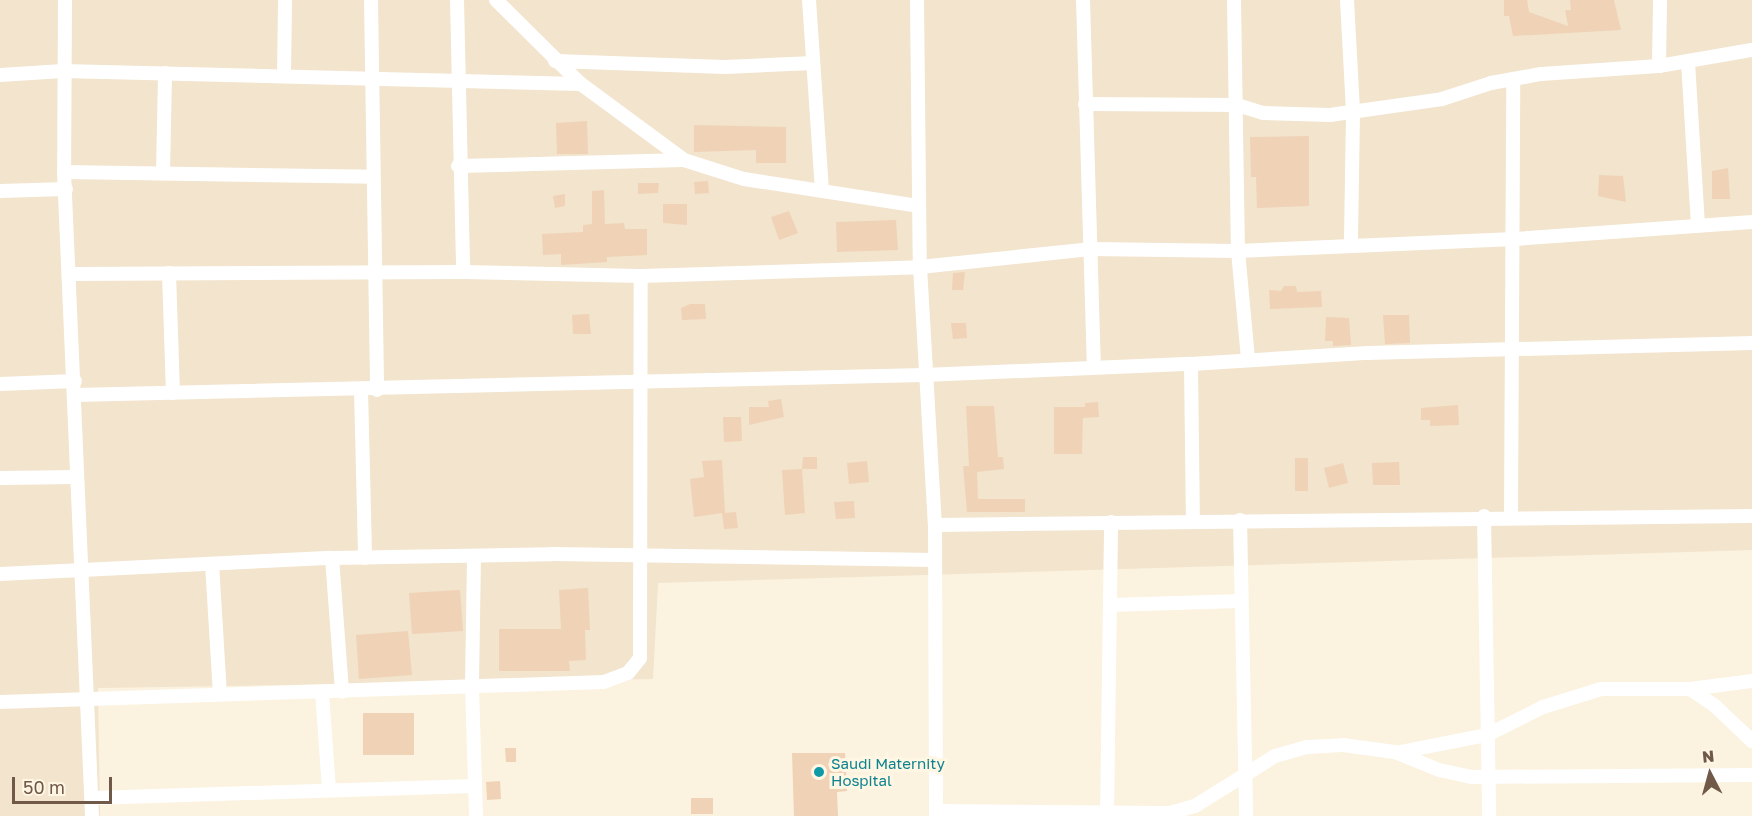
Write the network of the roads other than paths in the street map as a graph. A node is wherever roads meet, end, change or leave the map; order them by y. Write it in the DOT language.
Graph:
graph roads {
  1 [pos="65,0"];
  2 [pos="285,0"];
  3 [pos="371,0"];
  4 [pos="457,0"];
  5 [pos="496,0"];
  6 [pos="809,0"];
  7 [pos="917,0"];
  8 [pos="1083,0"];
  9 [pos="1234,0"];
  10 [pos="1347,0"];
  11 [pos="1660,0"];
  12 [pos="1752,50"];
  13 [pos="555,61"];
  14 [pos="1688,62"];
  15 [pos="813,63"];
  16 [pos="1659,66"];
  17 [pos="63,71"];
  18 [pos="165,73"];
  19 [pos="0,75"];
  20 [pos="284,76"];
  21 [pos="1513,78"];
  22 [pos="373,79"];
  23 [pos="458,81"];
  24 [pos="581,84"];
  25 [pos="1085,104"];
  26 [pos="1237,105"];
  27 [pos="1353,112"];
  28 [pos="684,160"];
  29 [pos="458,166"];
  30 [pos="64,172"];
  31 [pos="163,172"];
  32 [pos="372,177"];
  33 [pos="66,189"];
  34 [pos="822,190"];
  35 [pos="0,191"];
  36 [pos="918,206"];
  37 [pos="1752,222"];
  38 [pos="1698,226"];
  39 [pos="1515,239"];
  40 [pos="1351,246"];
  41 [pos="1090,249"];
  42 [pos="1238,251"];
  43 [pos="920,267"];
  44 [pos="373,272"];
  45 [pos="463,272"];
  46 [pos="169,273"];
  47 [pos="71,274"];
  48 [pos="641,276"];
  49 [pos="1752,344"];
  50 [pos="1513,351"];
  51 [pos="1248,359"];
  52 [pos="1191,364"];
  53 [pos="1094,366"];
  54 [pos="924,375"];
  55 [pos="639,379"];
  56 [pos="0,384"];
  57 [pos="74,388"];
  58 [pos="362,390"];
  59 [pos="377,390"];
  60 [pos="173,393"];
  61 [pos="77,477"];
  62 [pos="0,478"];
  63 [pos="1484,516"];
  64 [pos="1511,516"];
  65 [pos="1752,516"];
  66 [pos="1240,520"];
  67 [pos="1193,521"];
  68 [pos="1111,522"];
  69 [pos="935,525"];
  70 [pos="638,555"];
  71 [pos="474,557"];
  72 [pos="332,558"];
  73 [pos="365,558"];
  74 [pos="935,560"];
  75 [pos="212,564"];
  76 [pos="82,572"];
  77 [pos="0,574"];
  78 [pos="1241,601"];
  79 [pos="1110,605"];
  80 [pos="1752,681"];
  81 [pos="472,687"];
  82 [pos="1690,689"];
  83 [pos="322,692"];
  84 [pos="342,692"];
  85 [pos="220,693"];
  86 [pos="88,699"];
  87 [pos="0,702"];
  88 [pos="1487,735"];
  89 [pos="1752,741"];
  90 [pos="1395,752"];
  91 [pos="1243,775"];
  92 [pos="1752,775"];
  93 [pos="1489,777"];
  94 [pos="474,786"];
  95 [pos="329,790"];
  96 [pos="92,798"];
  97 [pos="936,813"];
  98 [pos="1107,814"];
  99 [pos="92,816"];
  100 [pos="476,816"];
  101 [pos="1246,816"];
  102 [pos="1489,816"];
  1 -- 17 [label="street"];
  2 -- 20 [label="street"];
  3 -- 22 [label="street"];
  4 -- 23 [label="street"];
  5 -- 13 [label="street"];
  6 -- 15 [label="street"];
  7 -- 36 [label="street"];
  8 -- 25 [label="street"];
  9 -- 26 [label="street"];
  10 -- 27 [label="street"];
  11 -- 16 [label="street"];
  12 -- 14 [label="street"];
  13 -- 15 [label="street"];
  13 -- 24 [label="street"];
  14 -- 16 [label="street"];
  14 -- 38 [label="street"];
  15 -- 34 [label="street"];
  16 -- 21 [label="street"];
  17 -- 18 [label="street"];
  17 -- 19 [label="street"];
  17 -- 30 [label="street"];
  18 -- 20 [label="street"];
  18 -- 31 [label="street"];
  20 -- 22 [label="street"];
  21 -- 27 [label="street"];
  21 -- 39 [label="street"];
  22 -- 23 [label="street"];
  22 -- 32 [label="street"];
  23 -- 24 [label="street"];
  23 -- 29 [label="street"];
  24 -- 28 [label="street"];
  25 -- 26 [label="street"];
  25 -- 41 [label="street"];
  26 -- 27 [label="street"];
  26 -- 42 [label="street"];
  27 -- 40 [label="street"];
  28 -- 29 [label="street"];
  28 -- 34 [label="street"];
  29 -- 45 [label="street"];
  30 -- 31 [label="street"];
  30 -- 33 [label="street"];
  31 -- 32 [label="street"];
  32 -- 44 [label="street"];
  33 -- 35 [label="street"];
  33 -- 47 [label="street"];
  34 -- 36 [label="street"];
  36 -- 43 [label="street"];
  37 -- 38 [label="street"];
  38 -- 39 [label="street"];
  39 -- 40 [label="street"];
  39 -- 50 [label="street"];
  40 -- 42 [label="street"];
  41 -- 42 [label="street"];
  41 -- 43 [label="street"];
  41 -- 53 [label="street"];
  42 -- 51 [label="street"];
  43 -- 48 [label="street"];
  43 -- 54 [label="street"];
  44 -- 45 [label="street"];
  44 -- 46 [label="street"];
  44 -- 59 [label="street"];
  45 -- 48 [label="street"];
  46 -- 47 [label="street"];
  46 -- 60 [label="street"];
  47 -- 57 [label="street"];
  48 -- 55 [label="street"];
  49 -- 50 [label="street"];
  50 -- 51 [label="street"];
  50 -- 64 [label="street"];
  51 -- 52 [label="street"];
  52 -- 53 [label="street"];
  52 -- 67 [label="street"];
  53 -- 54 [label="street"];
  54 -- 55 [label="street"];
  54 -- 69 [label="street"];
  55 -- 59 [label="street"];
  55 -- 70 [label="street"];
  56 -- 57 [label="street"];
  57 -- 60 [label="street"];
  57 -- 61 [label="street"];
  58 -- 59 [label="street"];
  58 -- 60 [label="street"];
  58 -- 73 [label="street"];
  61 -- 62 [label="street"];
  61 -- 76 [label="street"];
  63 -- 64 [label="street"];
  63 -- 66 [label="street"];
  63 -- 88 [label="street"];
  64 -- 65 [label="street"];
  66 -- 67 [label="street"];
  66 -- 78 [label="street"];
  67 -- 68 [label="street"];
  68 -- 69 [label="street"];
  68 -- 79 [label="street"];
  69 -- 74 [label="street"];
  70 -- 71 [label="street"];
  70 -- 74 [label="street"];
  70 -- 81 [label="street"];
  71 -- 73 [label="street"];
  71 -- 81 [label="street"];
  72 -- 73 [label="street"];
  72 -- 75 [label="street"];
  72 -- 84 [label="street"];
  74 -- 97 [label="street"];
  75 -- 76 [label="street"];
  75 -- 85 [label="street"];
  76 -- 77 [label="street"];
  76 -- 86 [label="street"];
  78 -- 79 [label="street"];
  78 -- 91 [label="street"];
  79 -- 98 [label="street"];
  80 -- 82 [label="street"];
  81 -- 84 [label="street"];
  81 -- 94 [label="street"];
  82 -- 88 [label="street"];
  82 -- 89 [label="street"];
  83 -- 84 [label="street"];
  83 -- 85 [label="street"];
  83 -- 95 [label="street"];
  85 -- 86 [label="street"];
  86 -- 87 [label="street"];
  86 -- 96 [label="street"];
  88 -- 90 [label="street"];
  88 -- 93 [label="street"];
  90 -- 91 [label="street"];
  90 -- 93 [label="street"];
  91 -- 98 [label="street"];
  91 -- 101 [label="street"];
  92 -- 93 [label="street"];
  93 -- 102 [label="street"];
  94 -- 95 [label="street"];
  94 -- 100 [label="street"];
  95 -- 96 [label="street"];
  96 -- 99 [label="street"];
  97 -- 98 [label="street"];
}
